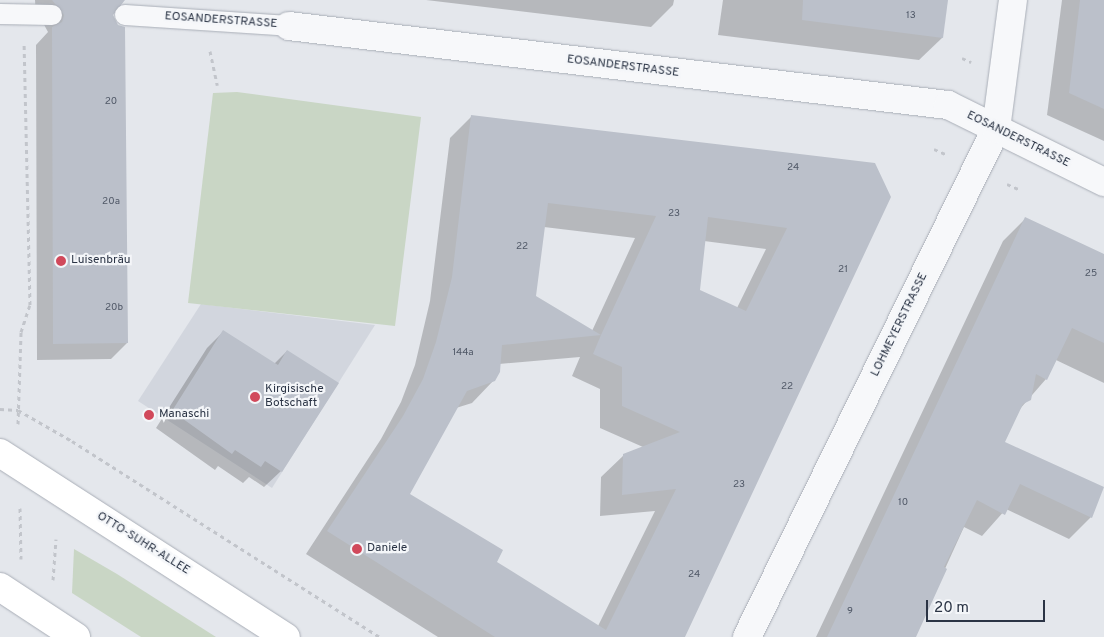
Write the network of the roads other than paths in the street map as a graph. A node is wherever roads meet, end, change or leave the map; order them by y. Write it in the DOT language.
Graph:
graph roads {
  1 [pos="1013,0"];
  2 [pos="0,14"];
  3 [pos="52,15"];
  4 [pos="125,15"];
  5 [pos="289,26"];
  6 [pos="996,129"];
  7 [pos="1104,182"];
  8 [pos="0,453"];
  9 [pos="0,587"];
  10 [pos="76,637"];
  11 [pos="286,637"];
  12 [pos="747,637"];
  1 -- 6 [label="street, LOHMEYERSTRASSE"];
  2 -- 3 [label="lane"];
  4 -- 5 [label="lane, EOSANDERSTRASSE"];
  5 -- 6 [label="street, EOSANDERSTRASSE"];
  6 -- 7 [label="street, EOSANDERSTRASSE"];
  6 -- 12 [label="street, LOHMEYERSTRASSE"];
  8 -- 11 [label="main road, OTTO-SUHR-ALLEE"];
  9 -- 10 [label="main road"];
}
